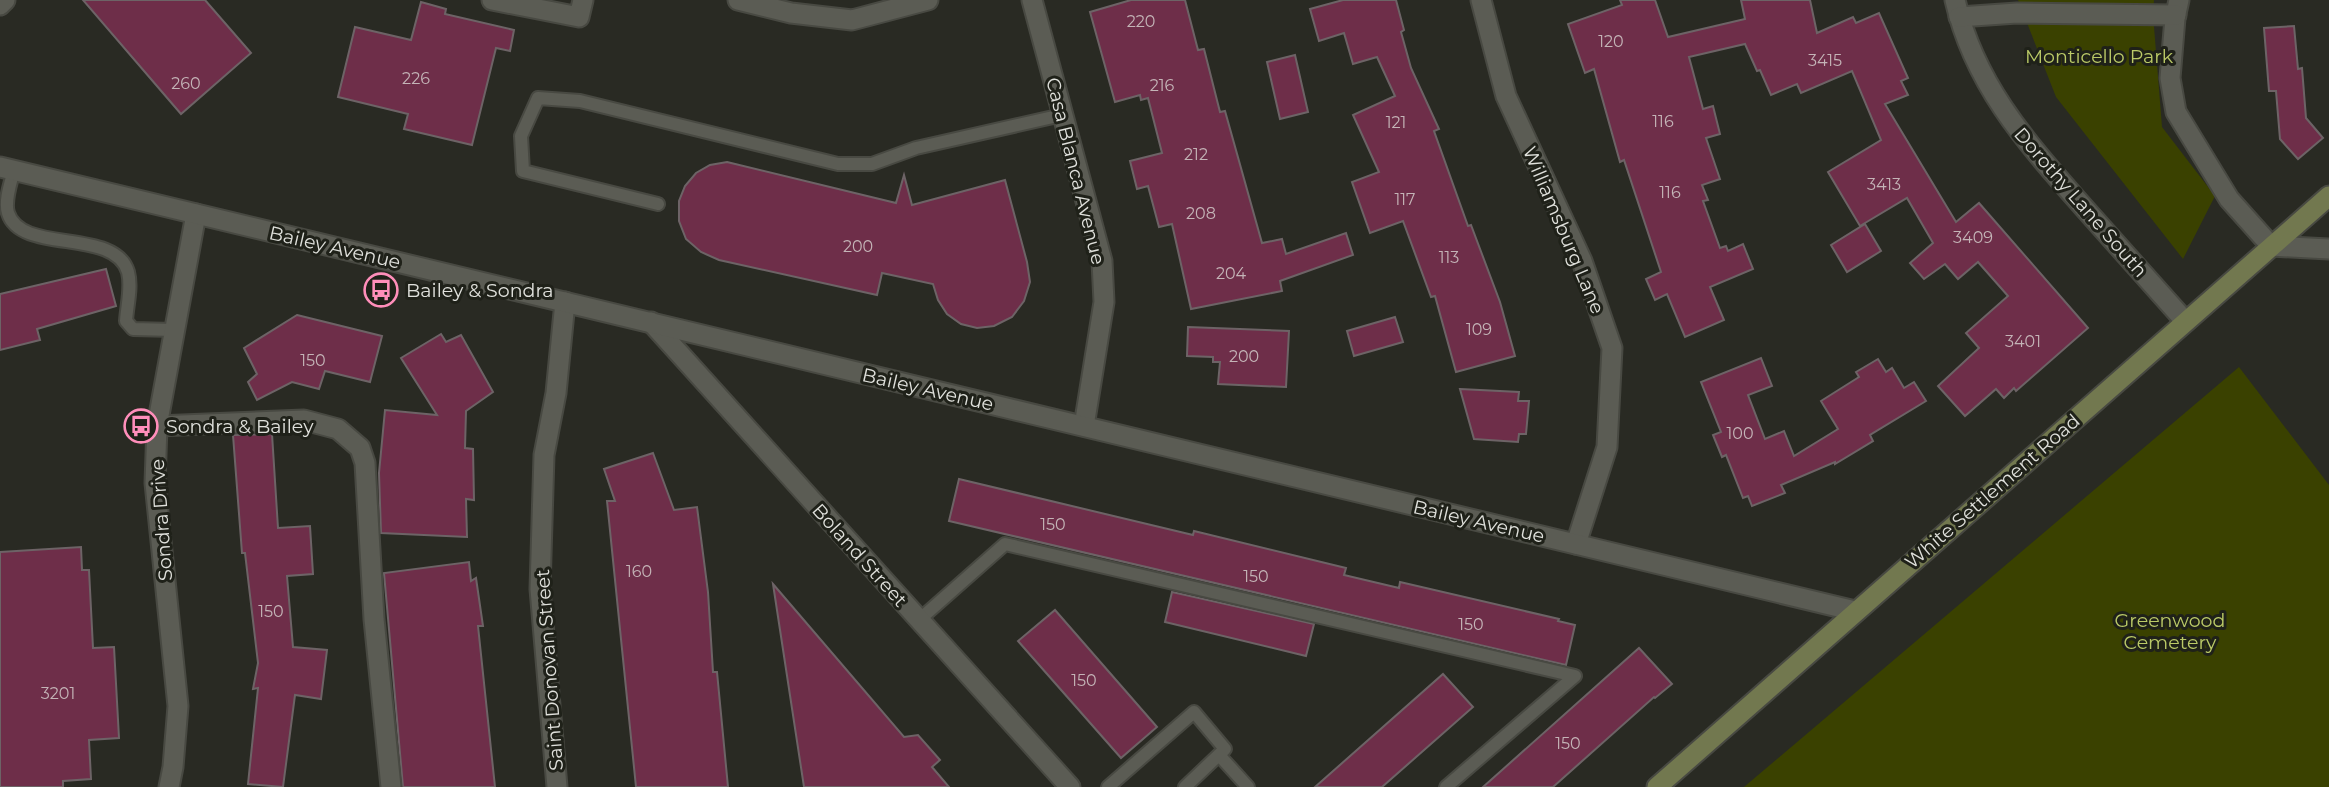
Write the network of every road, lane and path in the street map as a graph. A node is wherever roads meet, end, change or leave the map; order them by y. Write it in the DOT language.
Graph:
graph roads {
  1 [pos="5,0"];
  2 [pos="492,0"];
  3 [pos="738,0"];
  4 [pos="928,0"];
  5 [pos="1032,0"];
  6 [pos="1481,0"];
  7 [pos="0,5"];
  8 [pos="1957,8"];
  9 [pos="2178,8"];
  10 [pos="581,9"];
  11 [pos="1062,115"];
  12 [pos="7,168"];
  13 [pos="2329,196"];
  14 [pos="658,204"];
  15 [pos="196,214"];
  16 [pos="2271,246"];
  17 [pos="2329,249"];
  18 [pos="565,302"];
  19 [pos="2185,321"];
  20 [pos="651,322"];
  21 [pos="174,330"];
  22 [pos="158,426"];
  23 [pos="1084,426"];
  24 [pos="1576,544"];
  25 [pos="1855,611"];
  26 [pos="919,620"];
  27 [pos="1219,755"];
  28 [pos="169,787"];
  29 [pos="391,787"];
  30 [pos="557,787"];
  31 [pos="1070,787"];
  32 [pos="1108,787"];
  33 [pos="1185,787"];
  34 [pos="1248,787"];
  35 [pos="1446,787"];
  36 [pos="1657,787"];
  1 -- 7 [label="street"];
  2 -- 10 [label="street"];
  3 -- 4 [label="street"];
  5 -- 11 [label="street, Casa Blanca Avenue"];
  6 -- 24 [label="street, Williamsburg Lane"];
  8 -- 9 [label="street"];
  8 -- 19 [label="street, Dorothy Lane South"];
  9 -- 16 [label="street"];
  11 -- 14 [label="lane"];
  11 -- 23 [label="street, Casa Blanca Avenue"];
  12 -- 15 [label="street, Bailey Avenue"];
  12 -- 21 [label="lane"];
  13 -- 16 [label="main road, White Settlement Road"];
  15 -- 18 [label="street, Bailey Avenue"];
  15 -- 21 [label="street, Sondra Drive"];
  16 -- 17 [label="street"];
  16 -- 19 [label="main road, White Settlement Road"];
  18 -- 20 [label="street, Bailey Avenue"];
  18 -- 30 [label="street, Saint Donovan Street"];
  19 -- 25 [label="main road, White Settlement Road"];
  20 -- 23 [label="street, Bailey Avenue"];
  20 -- 26 [label="street, Boland Street"];
  21 -- 22 [label="street, Sondra Drive"];
  22 -- 28 [label="street, Sondra Drive"];
  22 -- 29 [label="street"];
  23 -- 24 [label="street, Bailey Avenue"];
  24 -- 25 [label="street, Bailey Avenue"];
  25 -- 36 [label="main road, White Settlement Road"];
  26 -- 31 [label="street, Boland Street"];
  26 -- 35 [label="lane"];
  27 -- 32 [label="lane"];
  27 -- 33 [label="lane"];
  27 -- 34 [label="lane"];
}
